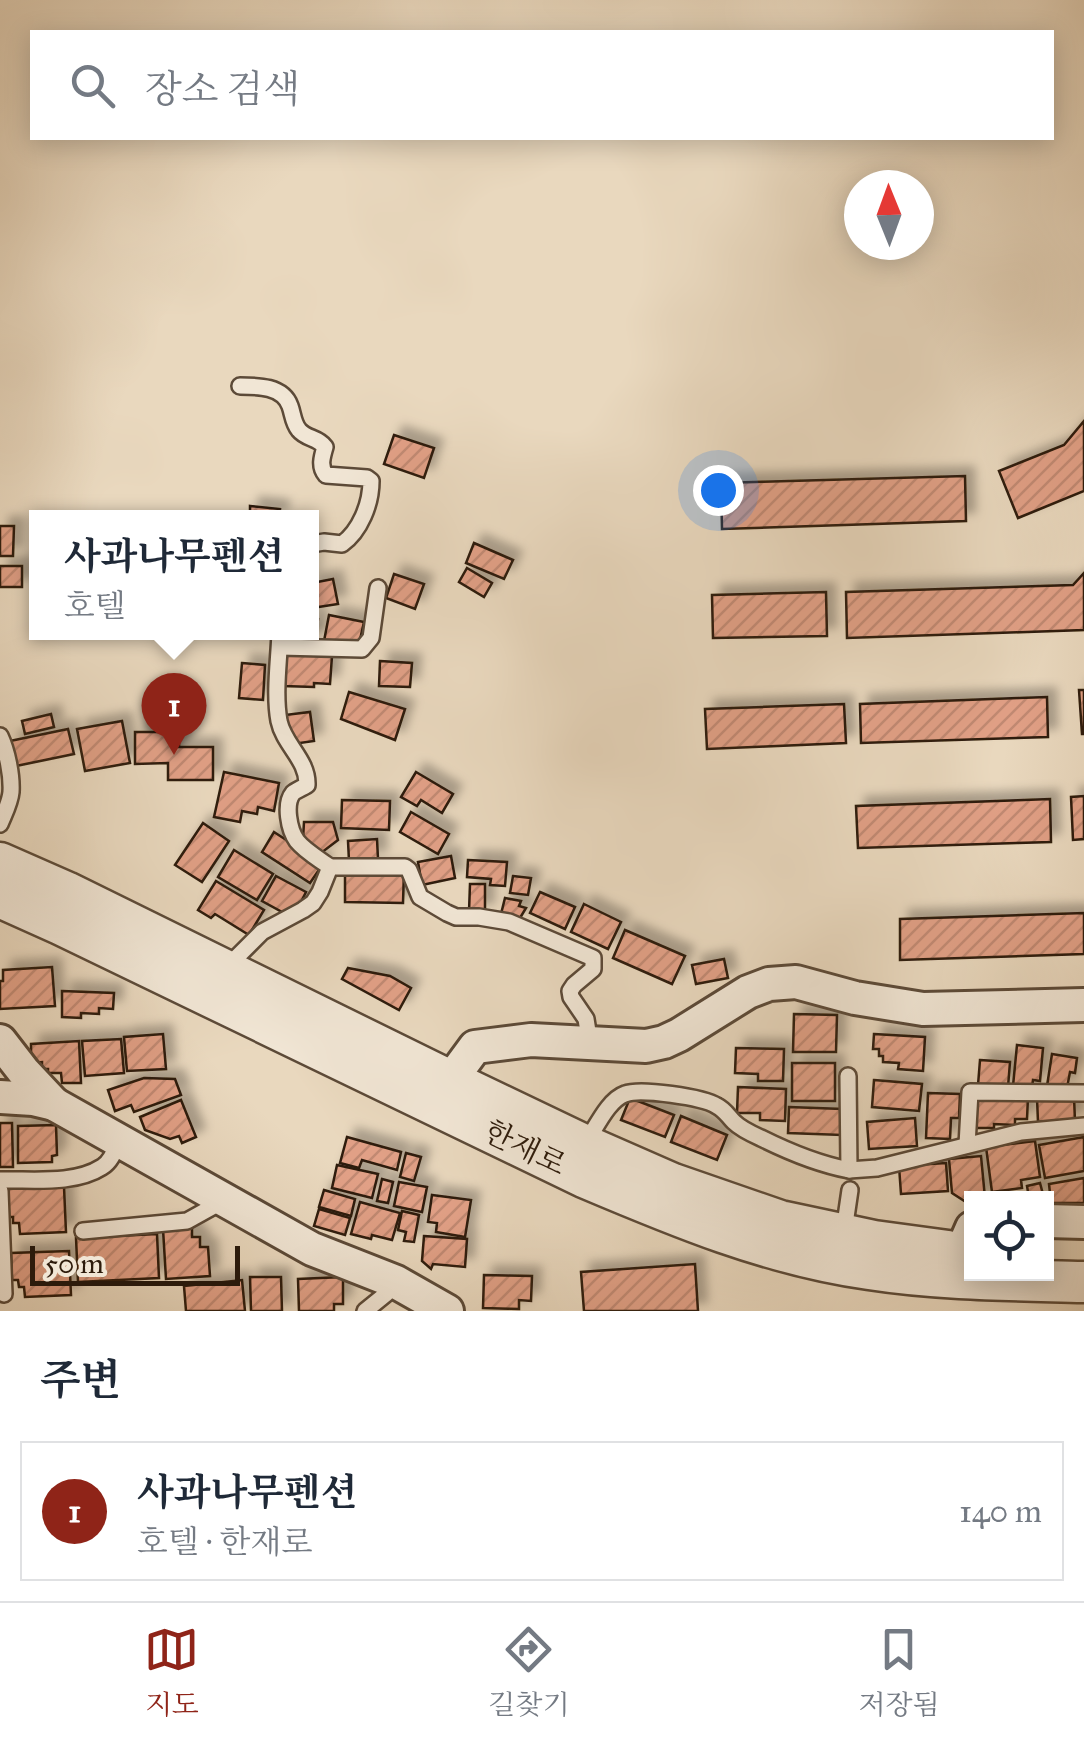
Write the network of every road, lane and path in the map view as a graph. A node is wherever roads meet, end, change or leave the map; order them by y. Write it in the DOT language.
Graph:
graph roads {
  1 [pos="240,386"];
  2 [pos="319,543"];
  3 [pos="378,588"];
  4 [pos="280,640"];
  5 [pos="0,736"];
  6 [pos="0,824"];
  7 [pos="0,864"];
  8 [pos="330,867"];
  9 [pos="0,897"];
  10 [pos="224,970"];
  11 [pos="1084,1005"];
  12 [pos="0,1041"];
  13 [pos="590,1044"];
  14 [pos="848,1076"];
  15 [pos="450,1081"];
  16 [pos="1084,1093"];
  17 [pos="0,1097"];
  18 [pos="54,1104"];
  19 [pos="1084,1126"];
  20 [pos="119,1141"];
  21 [pos="967,1145"];
  22 [pos="584,1146"];
  23 [pos="849,1170"];
  24 [pos="0,1180"];
  25 [pos="850,1190"];
  26 [pos="0,1191"];
  27 [pos="224,1200"];
  28 [pos="1054,1221"];
  29 [pos="1084,1222"];
  30 [pos="83,1231"];
  31 [pos="843,1235"];
  32 [pos="964,1245"];
  33 [pos="1054,1255"];
  34 [pos="1084,1256"];
  35 [pos="396,1282"];
  36 [pos="1084,1282"];
  37 [pos="4,1294"];
  38 [pos="366,1311"];
  39 [pos="447,1311"];
  1 -- 2 [label="lane"];
  3 -- 4 [label="lane"];
  4 -- 8 [label="lane"];
  5 -- 6 [label="lane"];
  7 -- 10 [label="street, 한재로"];
  8 -- 10 [label="lane"];
  8 -- 13 [label="lane"];
  9 -- 36 [label="street, 한재로"];
  10 -- 15 [label="street, 한재로"];
  11 -- 13 [label="street"];
  12 -- 18 [label="street"];
  13 -- 15 [label="street"];
  14 -- 23 [label="lane"];
  15 -- 22 [label="street, 한재로"];
  16 -- 21 [label="lane"];
  17 -- 18 [label="street"];
  18 -- 20 [label="street"];
  19 -- 21 [label="lane"];
  20 -- 24 [label="lane"];
  20 -- 27 [label="street"];
  21 -- 23 [label="lane"];
  22 -- 23 [label="lane"];
  22 -- 31 [label="street, 한재로"];
  25 -- 31 [label="lane"];
  26 -- 37 [label="lane"];
  27 -- 30 [label="lane"];
  27 -- 35 [label="street"];
  28 -- 29 [label="street"];
  31 -- 32 [label="street, 한재로"];
  33 -- 34 [label="street"];
  35 -- 38 [label="lane"];
  35 -- 39 [label="street"];
}
